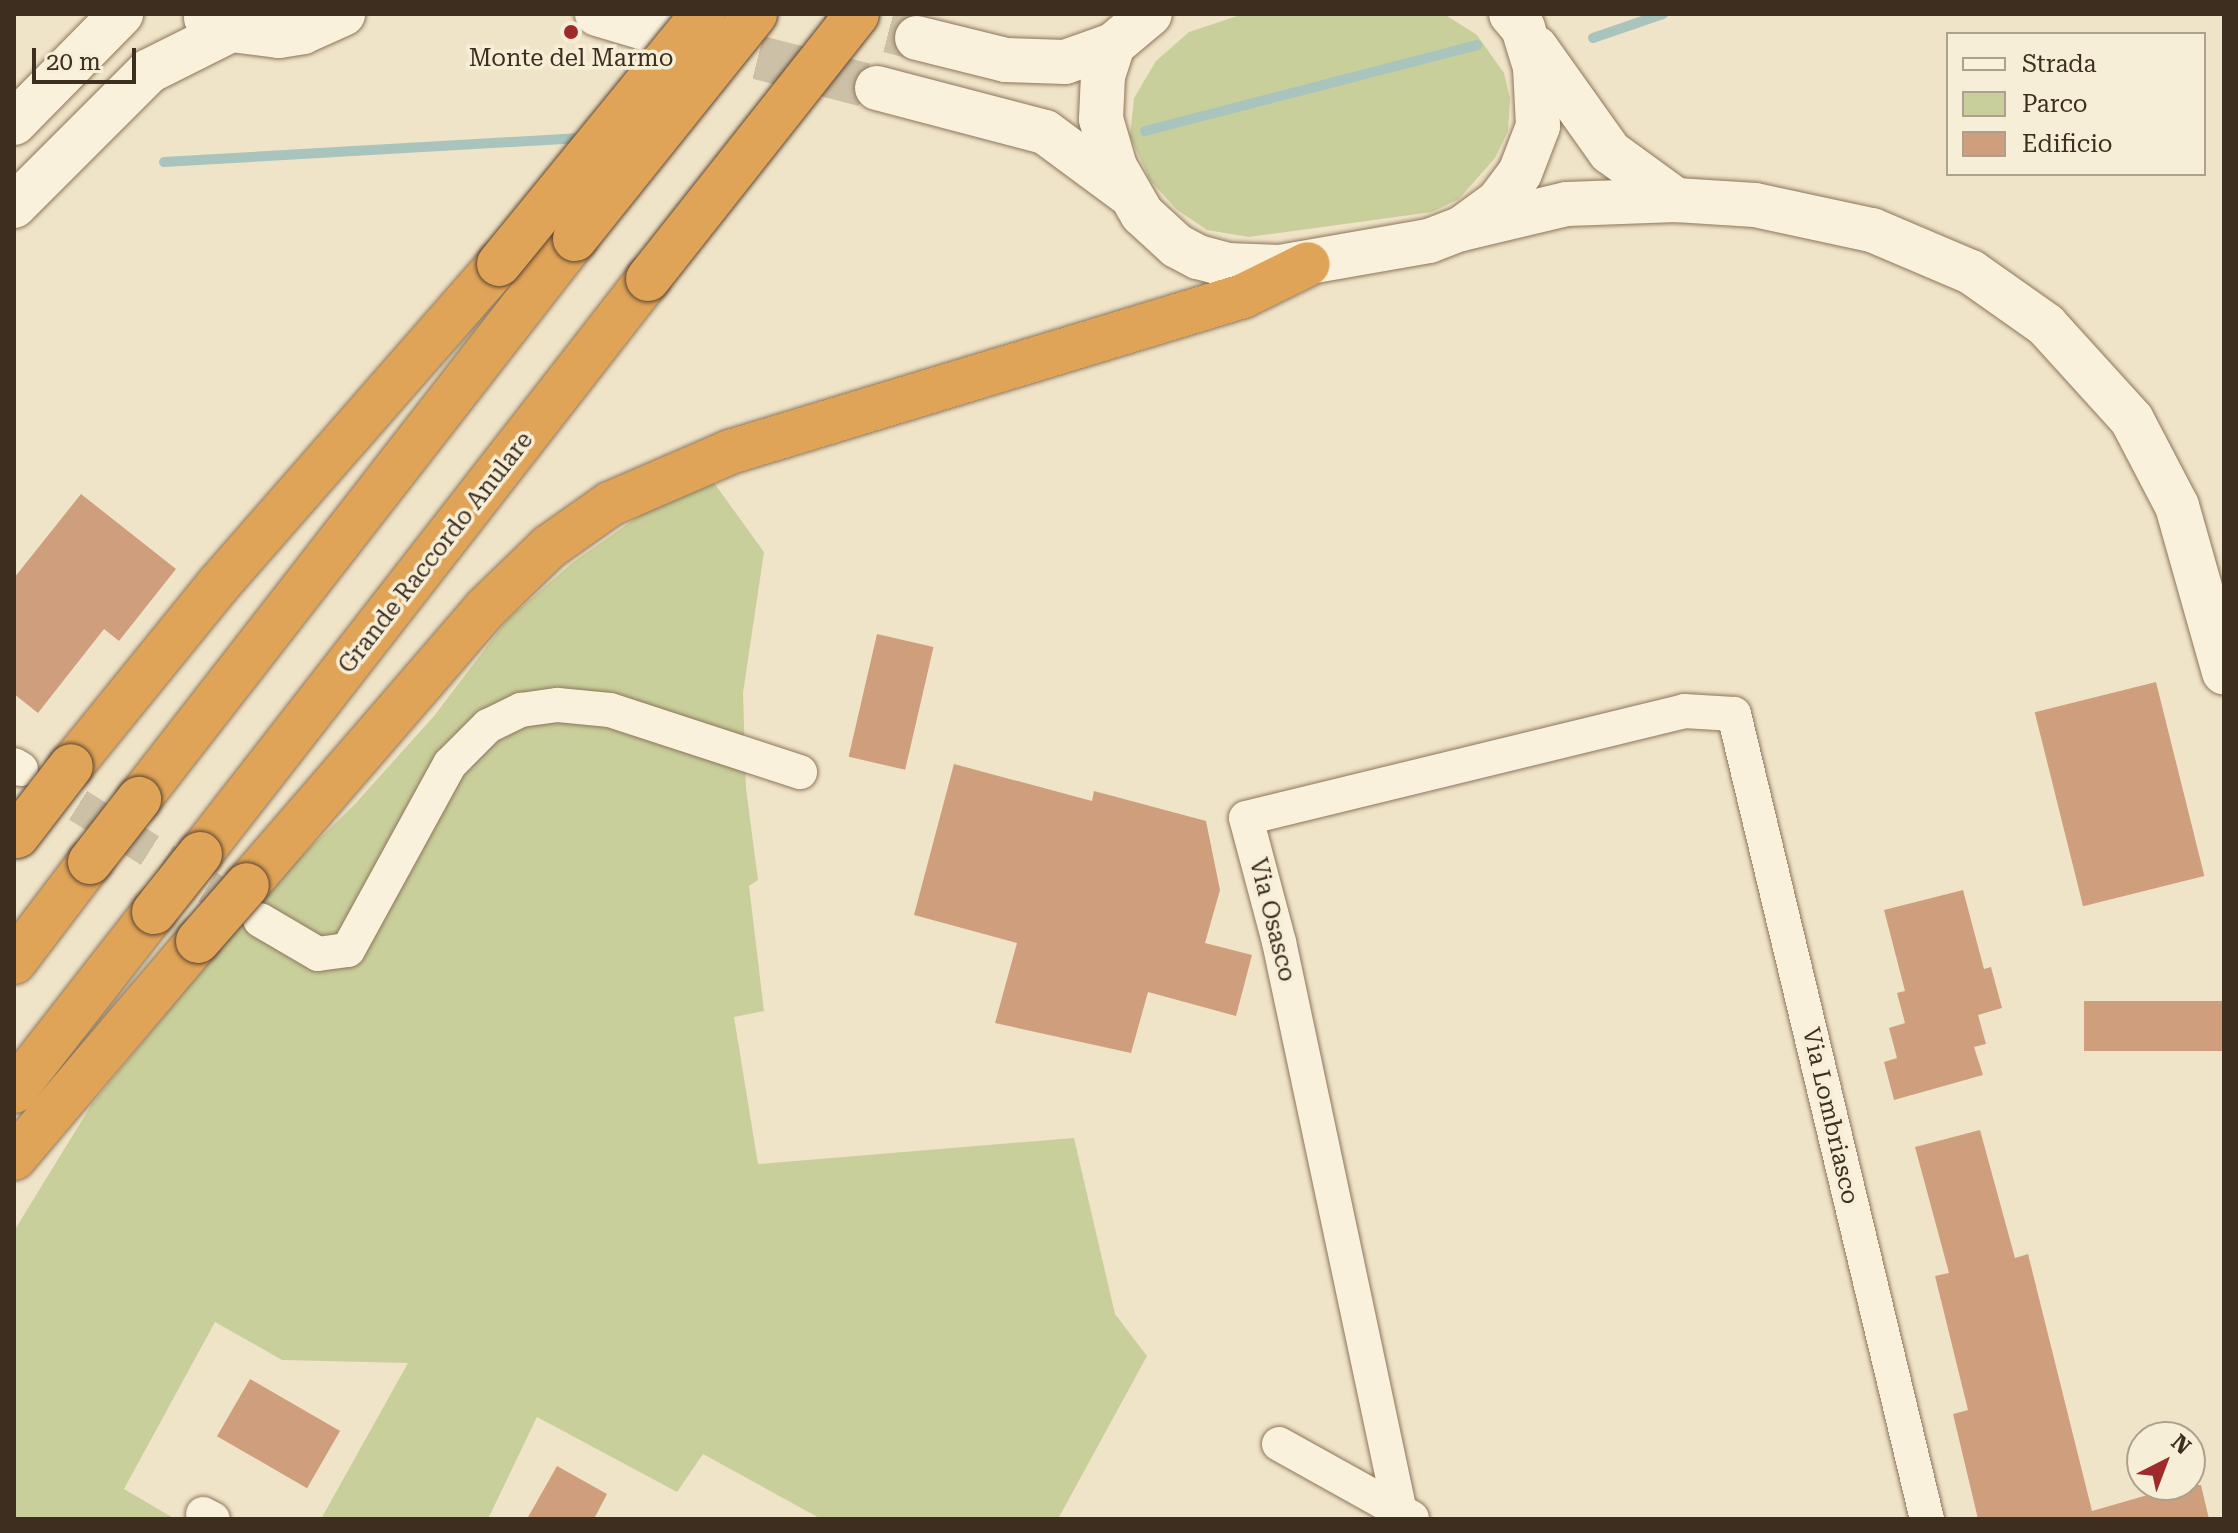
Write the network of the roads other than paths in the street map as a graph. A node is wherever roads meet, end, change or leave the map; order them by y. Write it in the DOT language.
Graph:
graph roads {
  1 [pos="121,14"];
  2 [pos="343,14"];
  3 [pos="597,14"];
  4 [pos="703,14"];
  5 [pos="755,14"];
  6 [pos="857,14"];
  7 [pos="1150,14"];
  8 [pos="1517,21"];
  9 [pos="215,22"];
  10 [pos="664,34"];
  11 [pos="917,38"];
  12 [pos="1113,45"];
  13 [pos="877,88"];
  14 [pos="14,123"];
  15 [pos="1128,193"];
  16 [pos="1676,200"];
  17 [pos="14,206"];
  18 [pos="1461,229"];
  19 [pos="1308,264"];
  20 [pos="2224,672"];
  21 [pos="1734,714"];
  22 [pos="800,772"];
  23 [pos="16,838"];
  24 [pos="253,902"];
  25 [pos="14,962"];
  26 [pos="14,1091"];
  27 [pos="14,1158"];
  28 [pos="1279,1444"];
  29 [pos="1407,1515"];
  30 [pos="1927,1519"];
  1 -- 14 [label="main road"];
  2 -- 9 [label="main road"];
  3 -- 10 [label="main road"];
  4 -- 23 [label="highway, bridge"];
  5 -- 25 [label="highway, bridge"];
  6 -- 26 [label="highway, Grande Raccordo Anulare, bridge"];
  7 -- 12 [label="main road"];
  8 -- 16 [label="main road"];
  8 -- 18 [label="main road"];
  9 -- 17 [label="main road"];
  11 -- 12 [label="main road"];
  12 -- 15 [label="main road"];
  13 -- 15 [label="main road"];
  15 -- 19 [label="main road"];
  16 -- 18 [label="main road"];
  16 -- 20 [label="main road"];
  18 -- 19 [label="main road"];
  19 -- 24 [label="highway"];
  21 -- 29 [label="street, Via Osasco"];
  21 -- 30 [label="street, Via Lombriasco"];
  22 -- 24 [label="street"];
  24 -- 27 [label="highway, bridge"];
  28 -- 29 [label="street"];
}
